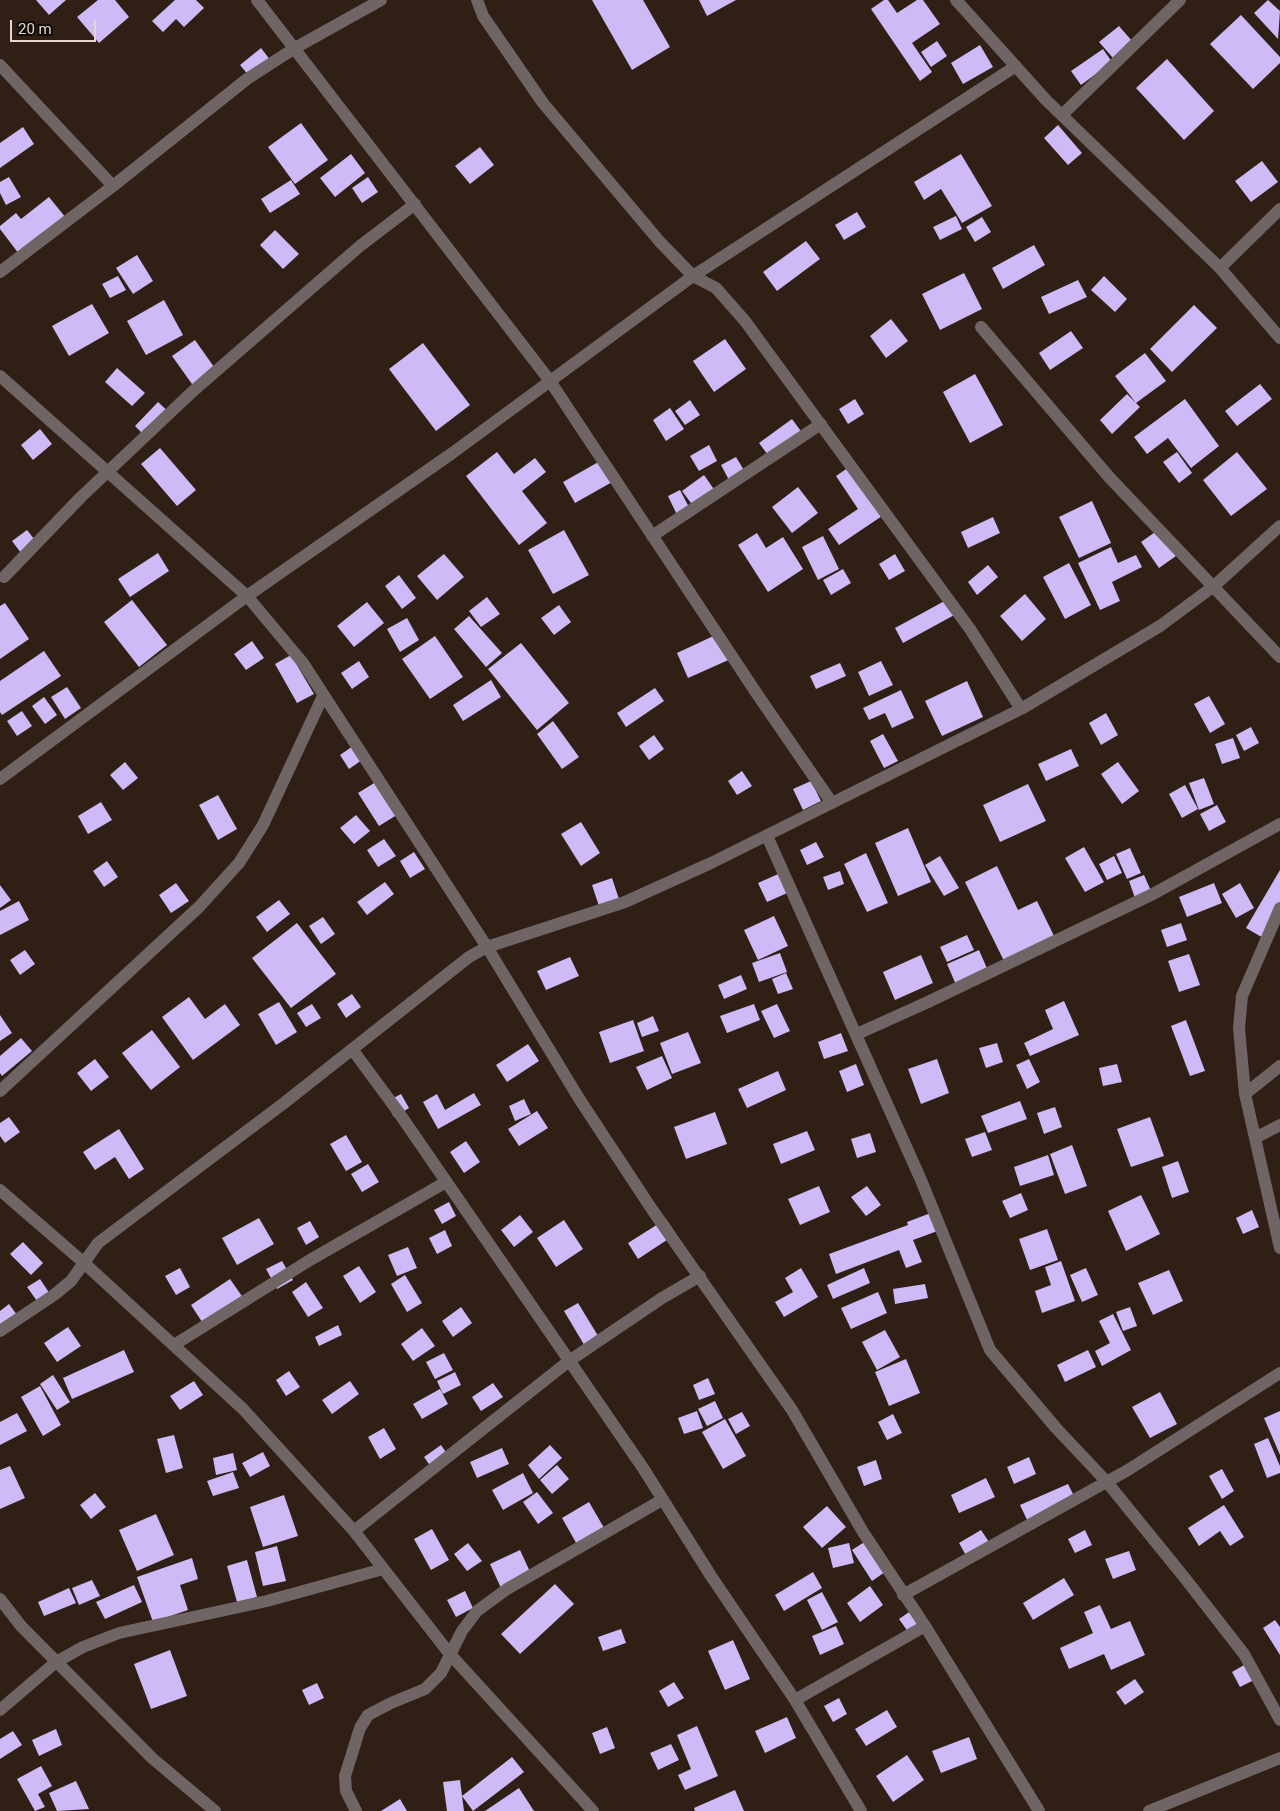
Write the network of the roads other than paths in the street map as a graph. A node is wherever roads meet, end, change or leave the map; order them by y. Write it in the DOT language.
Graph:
graph roads {
  1 [pos="257,0"];
  2 [pos="381,0"];
  3 [pos="477,0"];
  4 [pos="956,0"];
  5 [pos="1180,0"];
  6 [pos="295,48"];
  7 [pos="0,65"];
  8 [pos="1016,66"];
  9 [pos="1062,115"];
  10 [pos="113,186"];
  11 [pos="415,204"];
  12 [pos="1280,209"];
  13 [pos="1220,268"];
  14 [pos="0,272"];
  15 [pos="693,276"];
  16 [pos="981,327"];
  17 [pos="1280,338"];
  18 [pos="0,376"];
  19 [pos="550,381"];
  20 [pos="821,424"];
  21 [pos="106,473"];
  22 [pos="1280,526"];
  23 [pos="652,536"];
  24 [pos="4,577"];
  25 [pos="1214,586"];
  26 [pos="247,596"];
  27 [pos="1280,657"];
  28 [pos="323,696"];
  29 [pos="1021,709"];
  30 [pos="0,779"];
  31 [pos="832,803"];
  32 [pos="1280,824"];
  33 [pos="766,836"];
  34 [pos="1280,908"];
  35 [pos="487,947"];
  36 [pos="857,1034"];
  37 [pos="352,1049"];
  38 [pos="1280,1066"];
  39 [pos="0,1091"];
  40 [pos="1245,1094"];
  41 [pos="1280,1125"];
  42 [pos="1255,1138"];
  43 [pos="446,1182"];
  44 [pos="0,1190"];
  45 [pos="1280,1248"];
  46 [pos="83,1262"];
  47 [pos="700,1276"];
  48 [pos="0,1331"];
  49 [pos="174,1345"];
  50 [pos="569,1361"];
  51 [pos="1280,1373"];
  52 [pos="1106,1481"];
  53 [pos="662,1500"];
  54 [pos="354,1531"];
  55 [pos="384,1569"];
  56 [pos="903,1595"];
  57 [pos="0,1600"];
  58 [pos="925,1626"];
  59 [pos="449,1652"];
  60 [pos="56,1662"];
  61 [pos="794,1700"];
  62 [pos="0,1710"];
  63 [pos="1280,1720"];
  64 [pos="1280,1758"];
  65 [pos="215,1811"];
  66 [pos="356,1811"];
  67 [pos="593,1811"];
  68 [pos="861,1811"];
  69 [pos="1039,1811"];
  70 [pos="1149,1811"];
  1 -- 6 [label="street"];
  2 -- 6 [label="street"];
  3 -- 15 [label="street"];
  4 -- 8 [label="street"];
  5 -- 9 [label="street"];
  6 -- 10 [label="street"];
  6 -- 11 [label="street"];
  7 -- 10 [label="street"];
  8 -- 9 [label="street"];
  8 -- 15 [label="street"];
  9 -- 13 [label="street"];
  10 -- 14 [label="street"];
  11 -- 19 [label="street"];
  11 -- 21 [label="street"];
  12 -- 13 [label="street"];
  13 -- 17 [label="street"];
  15 -- 19 [label="street"];
  15 -- 20 [label="street"];
  16 -- 25 [label="street"];
  18 -- 21 [label="street"];
  19 -- 23 [label="street"];
  19 -- 26 [label="street"];
  20 -- 23 [label="street"];
  20 -- 29 [label="street"];
  21 -- 24 [label="street"];
  21 -- 26 [label="street"];
  22 -- 25 [label="street"];
  23 -- 31 [label="street"];
  25 -- 27 [label="street"];
  25 -- 29 [label="street"];
  26 -- 28 [label="street"];
  26 -- 30 [label="street"];
  28 -- 35 [label="street"];
  28 -- 39 [label="street"];
  29 -- 31 [label="street"];
  31 -- 33 [label="street"];
  32 -- 36 [label="street"];
  33 -- 35 [label="street"];
  33 -- 36 [label="street"];
  34 -- 40 [label="street"];
  35 -- 37 [label="street"];
  35 -- 47 [label="street"];
  36 -- 52 [label="street"];
  37 -- 43 [label="street"];
  37 -- 46 [label="street"];
  38 -- 40 [label="street"];
  40 -- 42 [label="street"];
  41 -- 42 [label="street"];
  42 -- 45 [label="street"];
  43 -- 49 [label="street"];
  43 -- 50 [label="street"];
  44 -- 46 [label="street"];
  46 -- 48 [label="street"];
  46 -- 49 [label="street"];
  47 -- 50 [label="street"];
  47 -- 56 [label="street"];
  49 -- 54 [label="street"];
  50 -- 53 [label="street"];
  50 -- 54 [label="street"];
  51 -- 52 [label="street"];
  52 -- 56 [label="street"];
  52 -- 63 [label="street"];
  53 -- 59 [label="street"];
  53 -- 61 [label="street"];
  54 -- 55 [label="street"];
  55 -- 59 [label="street"];
  55 -- 60 [label="street"];
  56 -- 58 [label="street"];
  57 -- 60 [label="street"];
  58 -- 61 [label="street"];
  58 -- 69 [label="street"];
  59 -- 66 [label="street"];
  59 -- 67 [label="street"];
  60 -- 62 [label="street"];
  60 -- 65 [label="street"];
  61 -- 68 [label="street"];
  64 -- 70 [label="street"];
}
